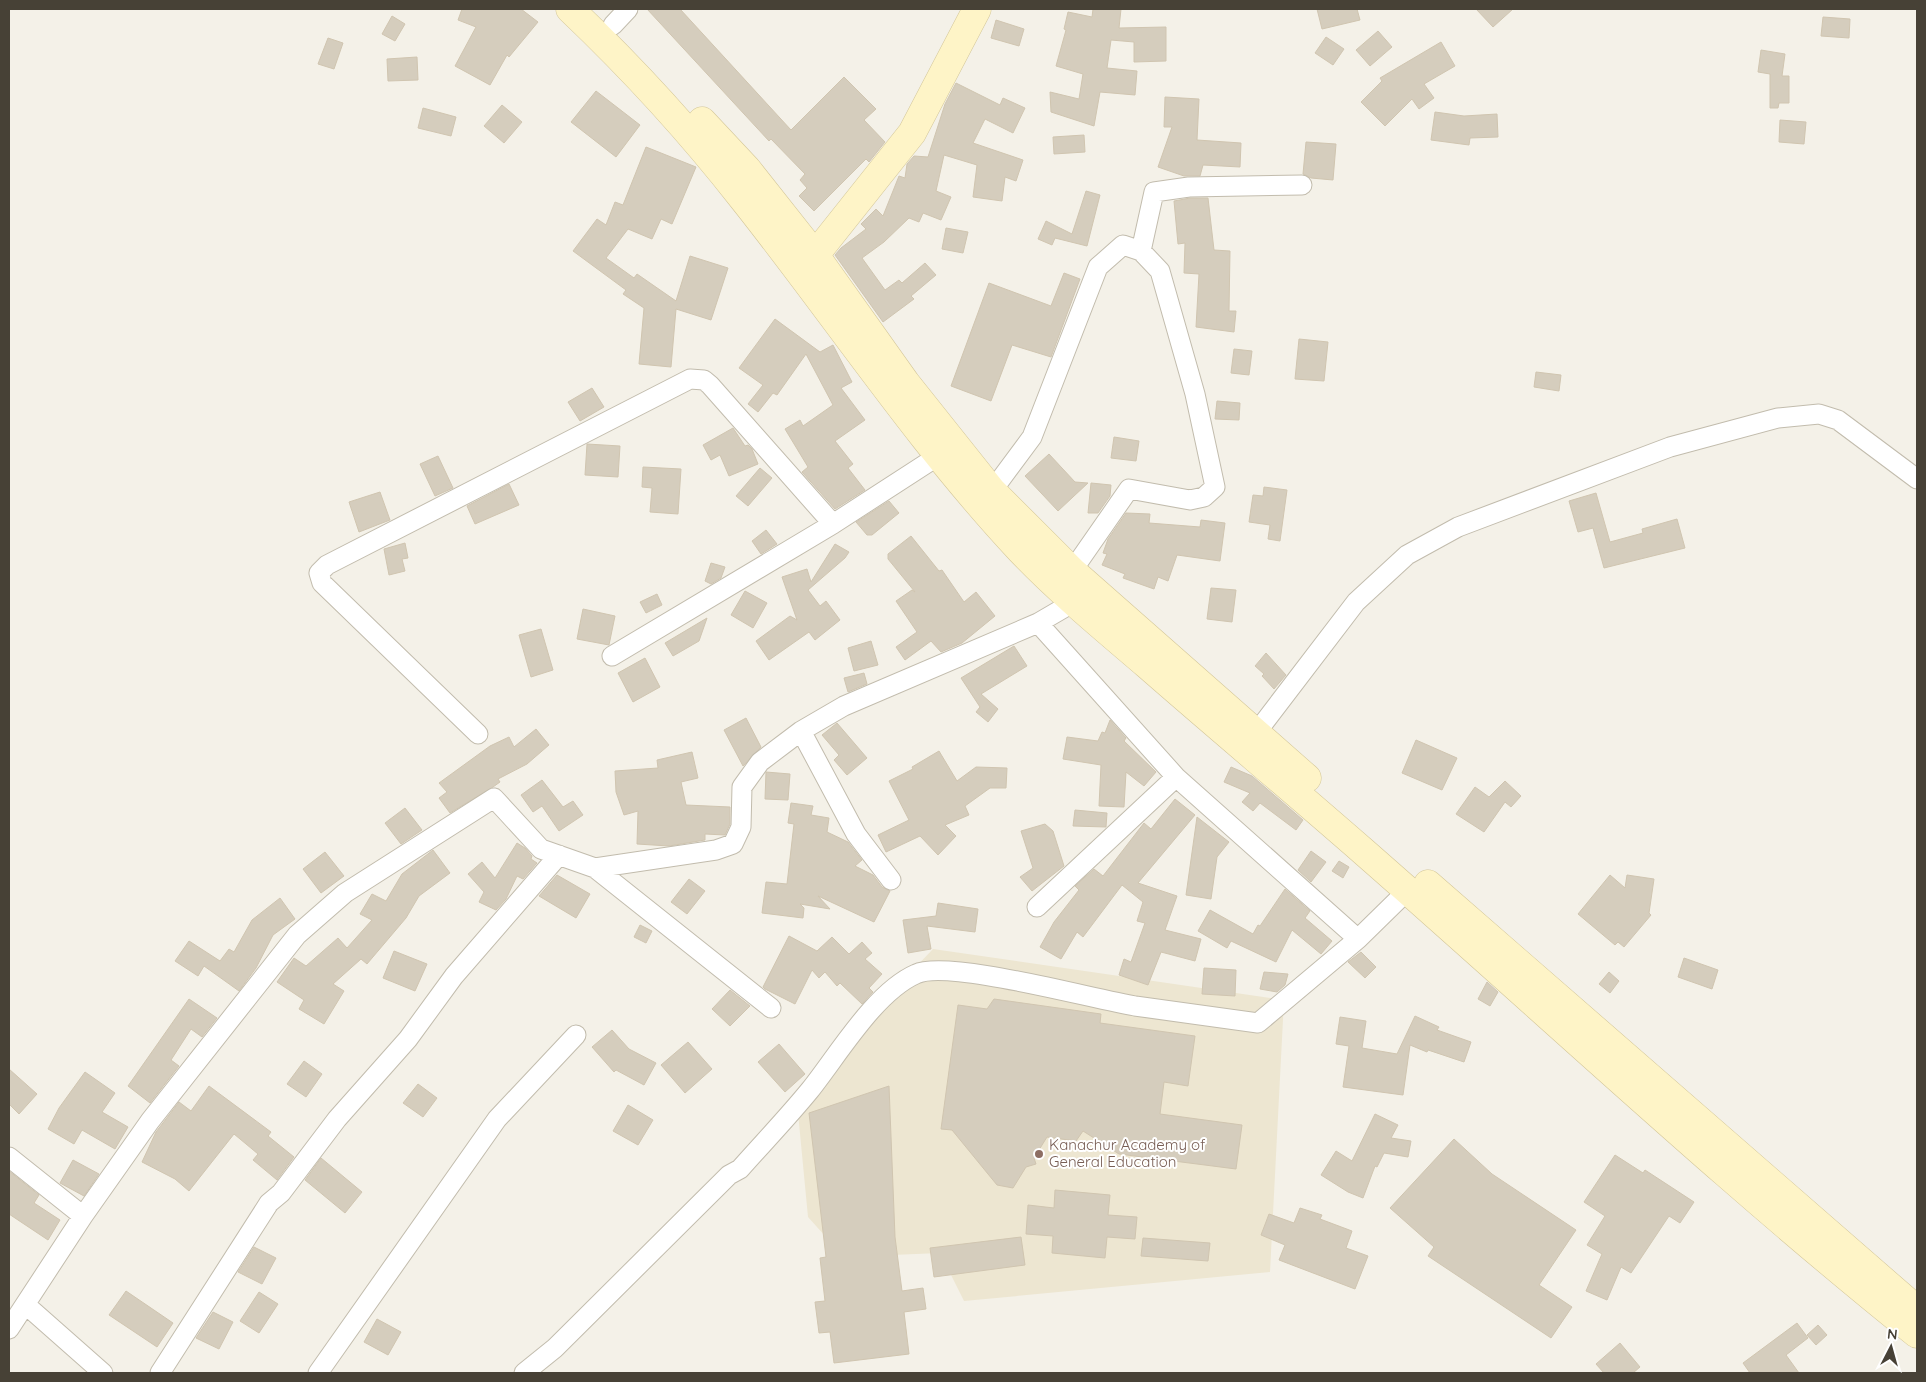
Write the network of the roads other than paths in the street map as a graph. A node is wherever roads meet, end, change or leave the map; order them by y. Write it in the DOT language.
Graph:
graph roads {
  1 [pos="570,9"];
  2 [pos="977,9"];
  3 [pos="612,14"];
  4 [pos="1302,185"];
  5 [pos="1141,251"];
  6 [pos="806,262"];
  7 [pos="938,456"];
  8 [pos="1917,479"];
  9 [pos="992,491"];
  10 [pos="833,524"];
  11 [pos="1072,571"];
  12 [pos="1074,602"];
  13 [pos="1038,623"];
  14 [pos="1125,632"];
  15 [pos="612,656"];
  16 [pos="801,732"];
  17 [pos="1256,733"];
  18 [pos="478,734"];
  19 [pos="1176,777"];
  20 [pos="1372,847"];
  21 [pos="559,855"];
  22 [pos="595,868"];
  23 [pos="891,880"];
  24 [pos="1407,891"];
  25 [pos="1036,908"];
  26 [pos="1358,939"];
  27 [pos="771,1008"];
  28 [pos="1572,1024"];
  29 [pos="576,1035"];
  30 [pos="9,1156"];
  31 [pos="83,1216"];
  32 [pos="26,1306"];
  33 [pos="1917,1310"];
  34 [pos="9,1329"];
  35 [pos="1917,1334"];
  36 [pos="103,1373"];
  37 [pos="160,1373"];
  38 [pos="318,1373"];
  39 [pos="524,1373"];
  1 -- 6 [label="main road"];
  2 -- 6 [label="main road"];
  3 -- 6 [label="main road"];
  4 -- 5 [label="street"];
  5 -- 9 [label="street"];
  5 -- 11 [label="street"];
  6 -- 7 [label="main road"];
  6 -- 9 [label="main road"];
  7 -- 10 [label="street"];
  7 -- 12 [label="main road"];
  8 -- 17 [label="street"];
  9 -- 11 [label="main road"];
  10 -- 15 [label="street"];
  10 -- 18 [label="street"];
  11 -- 14 [label="main road"];
  12 -- 13 [label="street"];
  12 -- 14 [label="main road"];
  13 -- 16 [label="street"];
  13 -- 19 [label="street"];
  14 -- 17 [label="main road"];
  14 -- 20 [label="main road"];
  16 -- 22 [label="street"];
  16 -- 23 [label="street"];
  17 -- 20 [label="main road"];
  19 -- 25 [label="street"];
  19 -- 26 [label="street"];
  20 -- 24 [label="main road"];
  20 -- 28 [label="main road"];
  21 -- 22 [label="street"];
  21 -- 31 [label="street"];
  21 -- 37 [label="street"];
  22 -- 27 [label="street"];
  24 -- 26 [label="street"];
  24 -- 28 [label="main road"];
  26 -- 39 [label="street"];
  28 -- 33 [label="main road"];
  28 -- 35 [label="main road"];
  29 -- 38 [label="street"];
  30 -- 31 [label="street"];
  31 -- 32 [label="street"];
  32 -- 34 [label="street"];
  32 -- 36 [label="street"];
}
